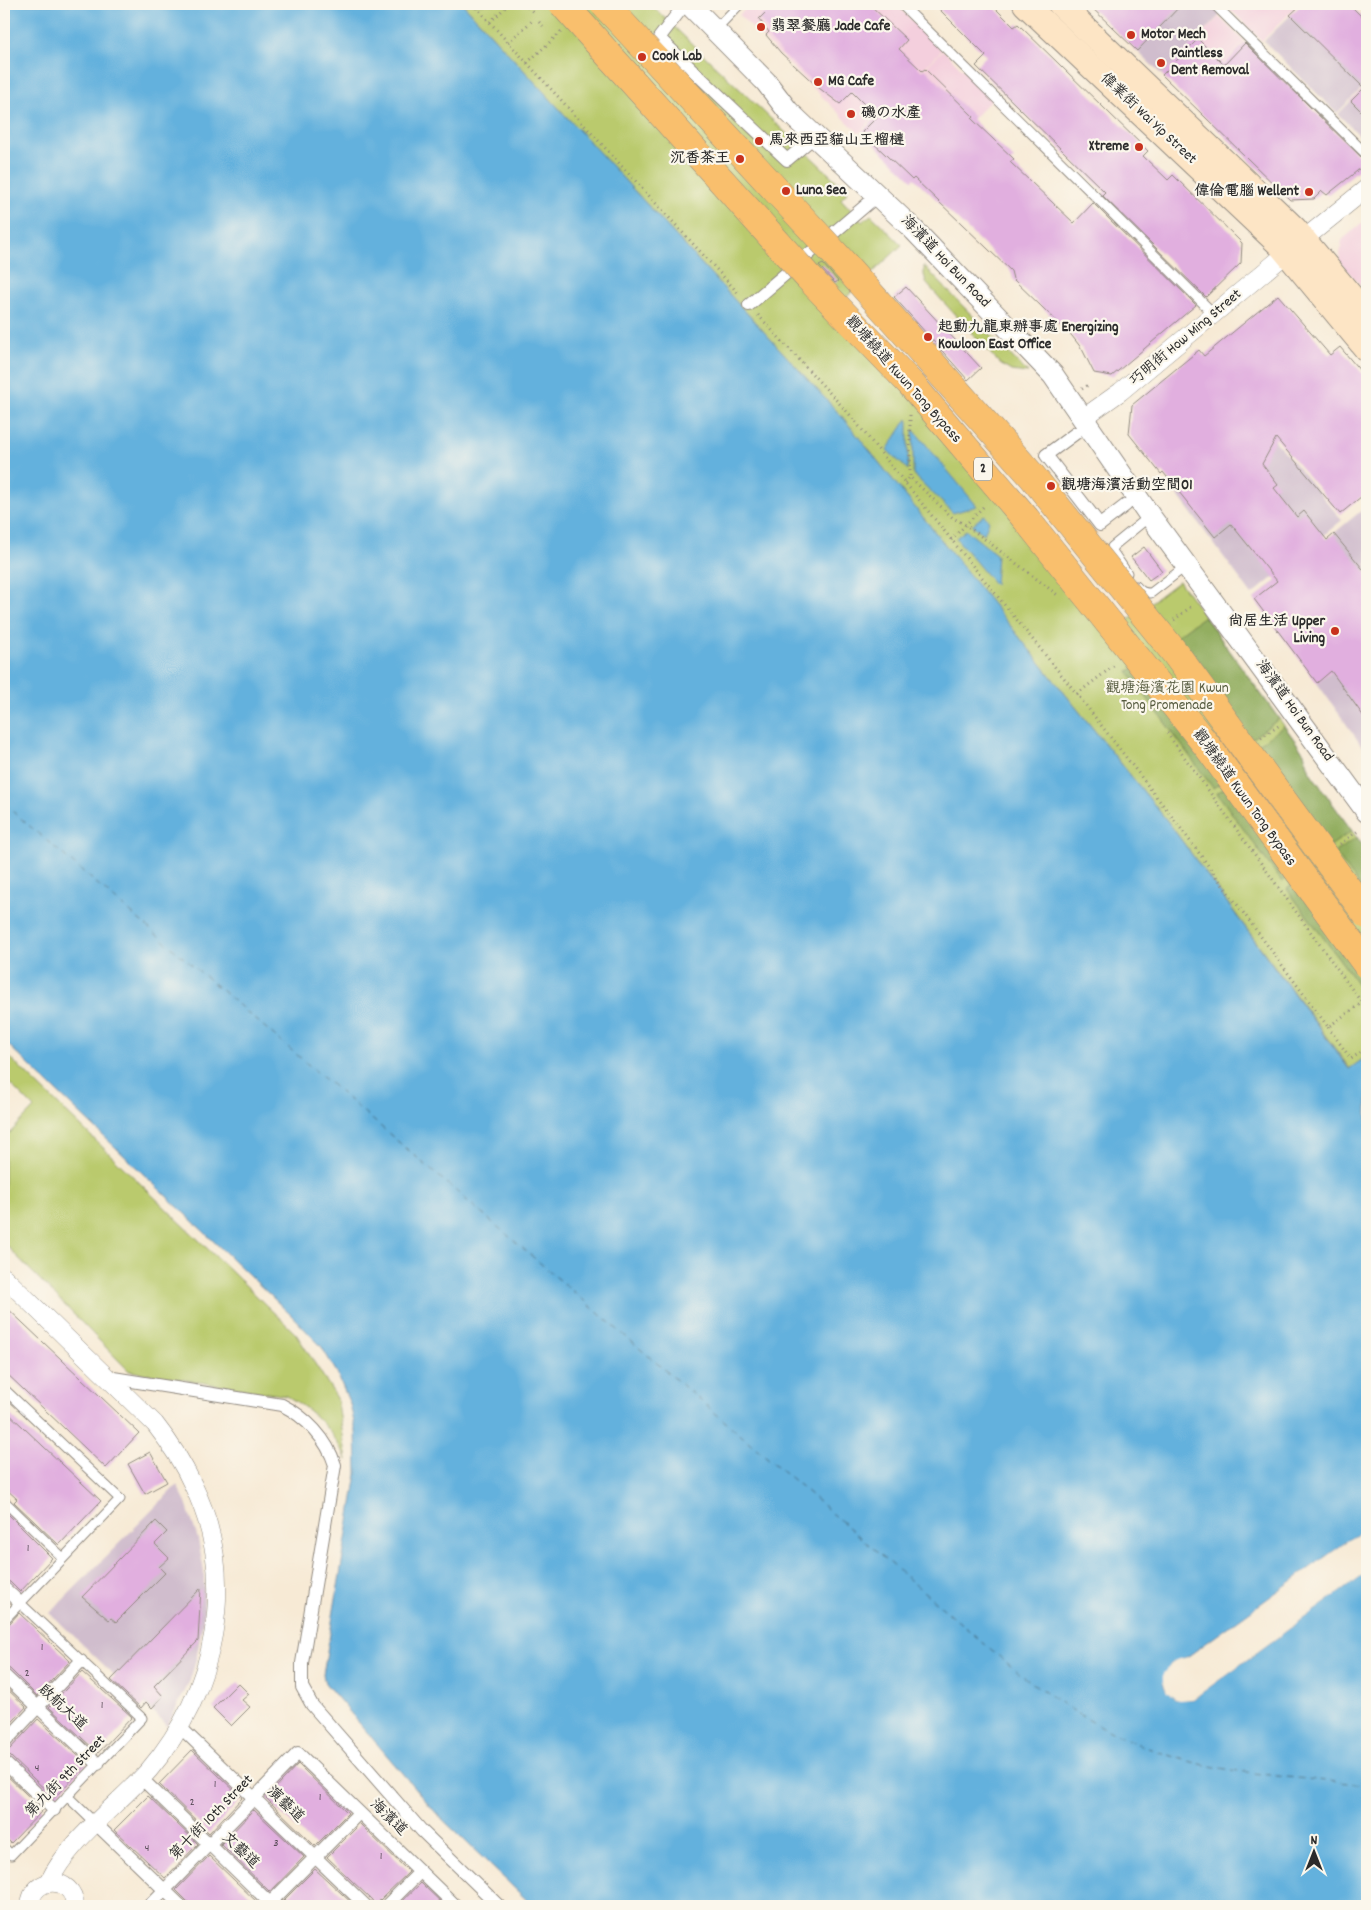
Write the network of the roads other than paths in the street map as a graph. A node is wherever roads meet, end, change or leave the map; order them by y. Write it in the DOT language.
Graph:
graph roads {
  1 [pos="563,4"];
  2 [pos="604,4"];
  3 [pos="687,4"];
  4 [pos="740,4"];
  5 [pos="901,4"];
  6 [pos="1025,4"];
  7 [pos="1060,4"];
  8 [pos="1214,4"];
  9 [pos="714,30"];
  10 [pos="814,137"];
  11 [pos="1367,155"];
  12 [pos="1367,188"];
  13 [pos="878,195"];
  14 [pos="1295,246"];
  15 [pos="749,306"];
  16 [pos="1214,314"];
  17 [pos="1367,315"];
  18 [pos="1367,350"];
  19 [pos="1079,426"];
  20 [pos="1126,505"];
  21 [pos="1150,516"];
  22 [pos="1187,566"];
  23 [pos="1367,812"];
  24 [pos="1367,915"];
  25 [pos="1367,965"];
  26 [pos="4,1277"];
  27 [pos="107,1377"];
  28 [pos="4,1389"];
  29 [pos="4,1501"];
  30 [pos="64,1558"];
  31 [pos="4,1588"];
  32 [pos="20,1603"];
  33 [pos="4,1620"];
  34 [pos="81,1661"];
  35 [pos="4,1675"];
  36 [pos="38,1707"];
  37 [pos="180,1727"];
  38 [pos="4,1743"];
  39 [pos="298,1753"];
  40 [pos="4,1762"];
  41 [pos="98,1764"];
  42 [pos="141,1778"];
  43 [pos="67,1796"];
  44 [pos="254,1798"];
  45 [pos="54,1810"];
  46 [pos="359,1813"];
  47 [pos="96,1824"];
  48 [pos="209,1844"];
  49 [pos="4,1848"];
  50 [pos="315,1857"];
  51 [pos="420,1872"];
  52 [pos="49,1882"];
  53 [pos="164,1890"];
  54 [pos="270,1905"];
  55 [pos="30,1906"];
  56 [pos="75,1906"];
  57 [pos="149,1906"];
  58 [pos="181,1906"];
  59 [pos="366,1906"];
  60 [pos="386,1906"];
  61 [pos="456,1906"];
  62 [pos="499,1906"];
  1 -- 25 [label="highway, 觀塘繞道 Kwun Tong Bypass / 2, bridge"];
  2 -- 24 [label="highway, 觀塘繞道 Kwun Tong Bypass / 2, bridge"];
  3 -- 9 [label="street, 海濱道 Hoi Bun Road"];
  3 -- 10 [label="street"];
  4 -- 9 [label="lane"];
  5 -- 16 [label="lane"];
  6 -- 14 [label="main road, 偉業街 Wai Yip Street"];
  7 -- 14 [label="main road, 偉業街 Wai Yip Street"];
  8 -- 11 [label="lane"];
  9 -- 10 [label="street, 海濱道 Hoi Bun Road"];
  10 -- 13 [label="street, 海濱道 Hoi Bun Road"];
  12 -- 14 [label="street, 巧明街 How Ming Street"];
  13 -- 15 [label="street"];
  13 -- 19 [label="street, 海濱道 Hoi Bun Road"];
  14 -- 16 [label="street, 巧明街 How Ming Street"];
  14 -- 17 [label="main road, 偉業街 Wai Yip Street"];
  14 -- 18 [label="main road, 偉業街 Wai Yip Street"];
  16 -- 19 [label="street, 巧明街 How Ming Street"];
  19 -- 20 [label="street"];
  19 -- 21 [label="street, 海濱道 Hoi Bun Road"];
  21 -- 22 [label="street, 海濱道 Hoi Bun Road"];
  21 -- 22 [label="lane"];
  22 -- 23 [label="street, 海濱道 Hoi Bun Road"];
  26 -- 27 [label="street"];
  27 -- 37 [label="street"];
  27 -- 62 [label="street"];
  28 -- 30 [label="lane"];
  29 -- 30 [label="lane"];
  30 -- 32 [label="lane"];
  31 -- 32 [label="street"];
  32 -- 33 [label="lane"];
  32 -- 34 [label="lane"];
  34 -- 36 [label="street"];
  34 -- 41 [label="lane, 第九街 9th Street"];
  35 -- 36 [label="street, 啟航大道"];
  36 -- 38 [label="street"];
  36 -- 41 [label="street, 啟航大道"];
  37 -- 42 [label="street"];
  37 -- 44 [label="street, 演藝道"];
  39 -- 44 [label="street, 第十街 10th Street"];
  39 -- 46 [label="street, 海濱道"];
  40 -- 45 [label="street"];
  41 -- 43 [label="lane, 第九街 9th Street"];
  42 -- 47 [label="street"];
  42 -- 48 [label="street, 文藝道"];
  43 -- 45 [label="lane, 第九街 9th Street"];
  43 -- 47 [label="lane"];
  44 -- 48 [label="street, 第十街 10th Street"];
  44 -- 50 [label="street, 演藝道"];
  45 -- 49 [label="lane, 第九街 9th Street"];
  46 -- 50 [label="street"];
  46 -- 51 [label="street, 海濱道"];
  47 -- 52 [label="street"];
  47 -- 53 [label="street"];
  48 -- 53 [label="street, 第十街 10th Street"];
  48 -- 54 [label="street, 文藝道"];
  50 -- 54 [label="street"];
  50 -- 59 [label="street, 演藝道"];
  51 -- 60 [label="street"];
  51 -- 61 [label="street, 海濱道"];
  52 -- 55 [label="street"];
  52 -- 56 [label="street"];
  53 -- 57 [label="street, 第十街 10th Street"];
  53 -- 58 [label="street"];
}
